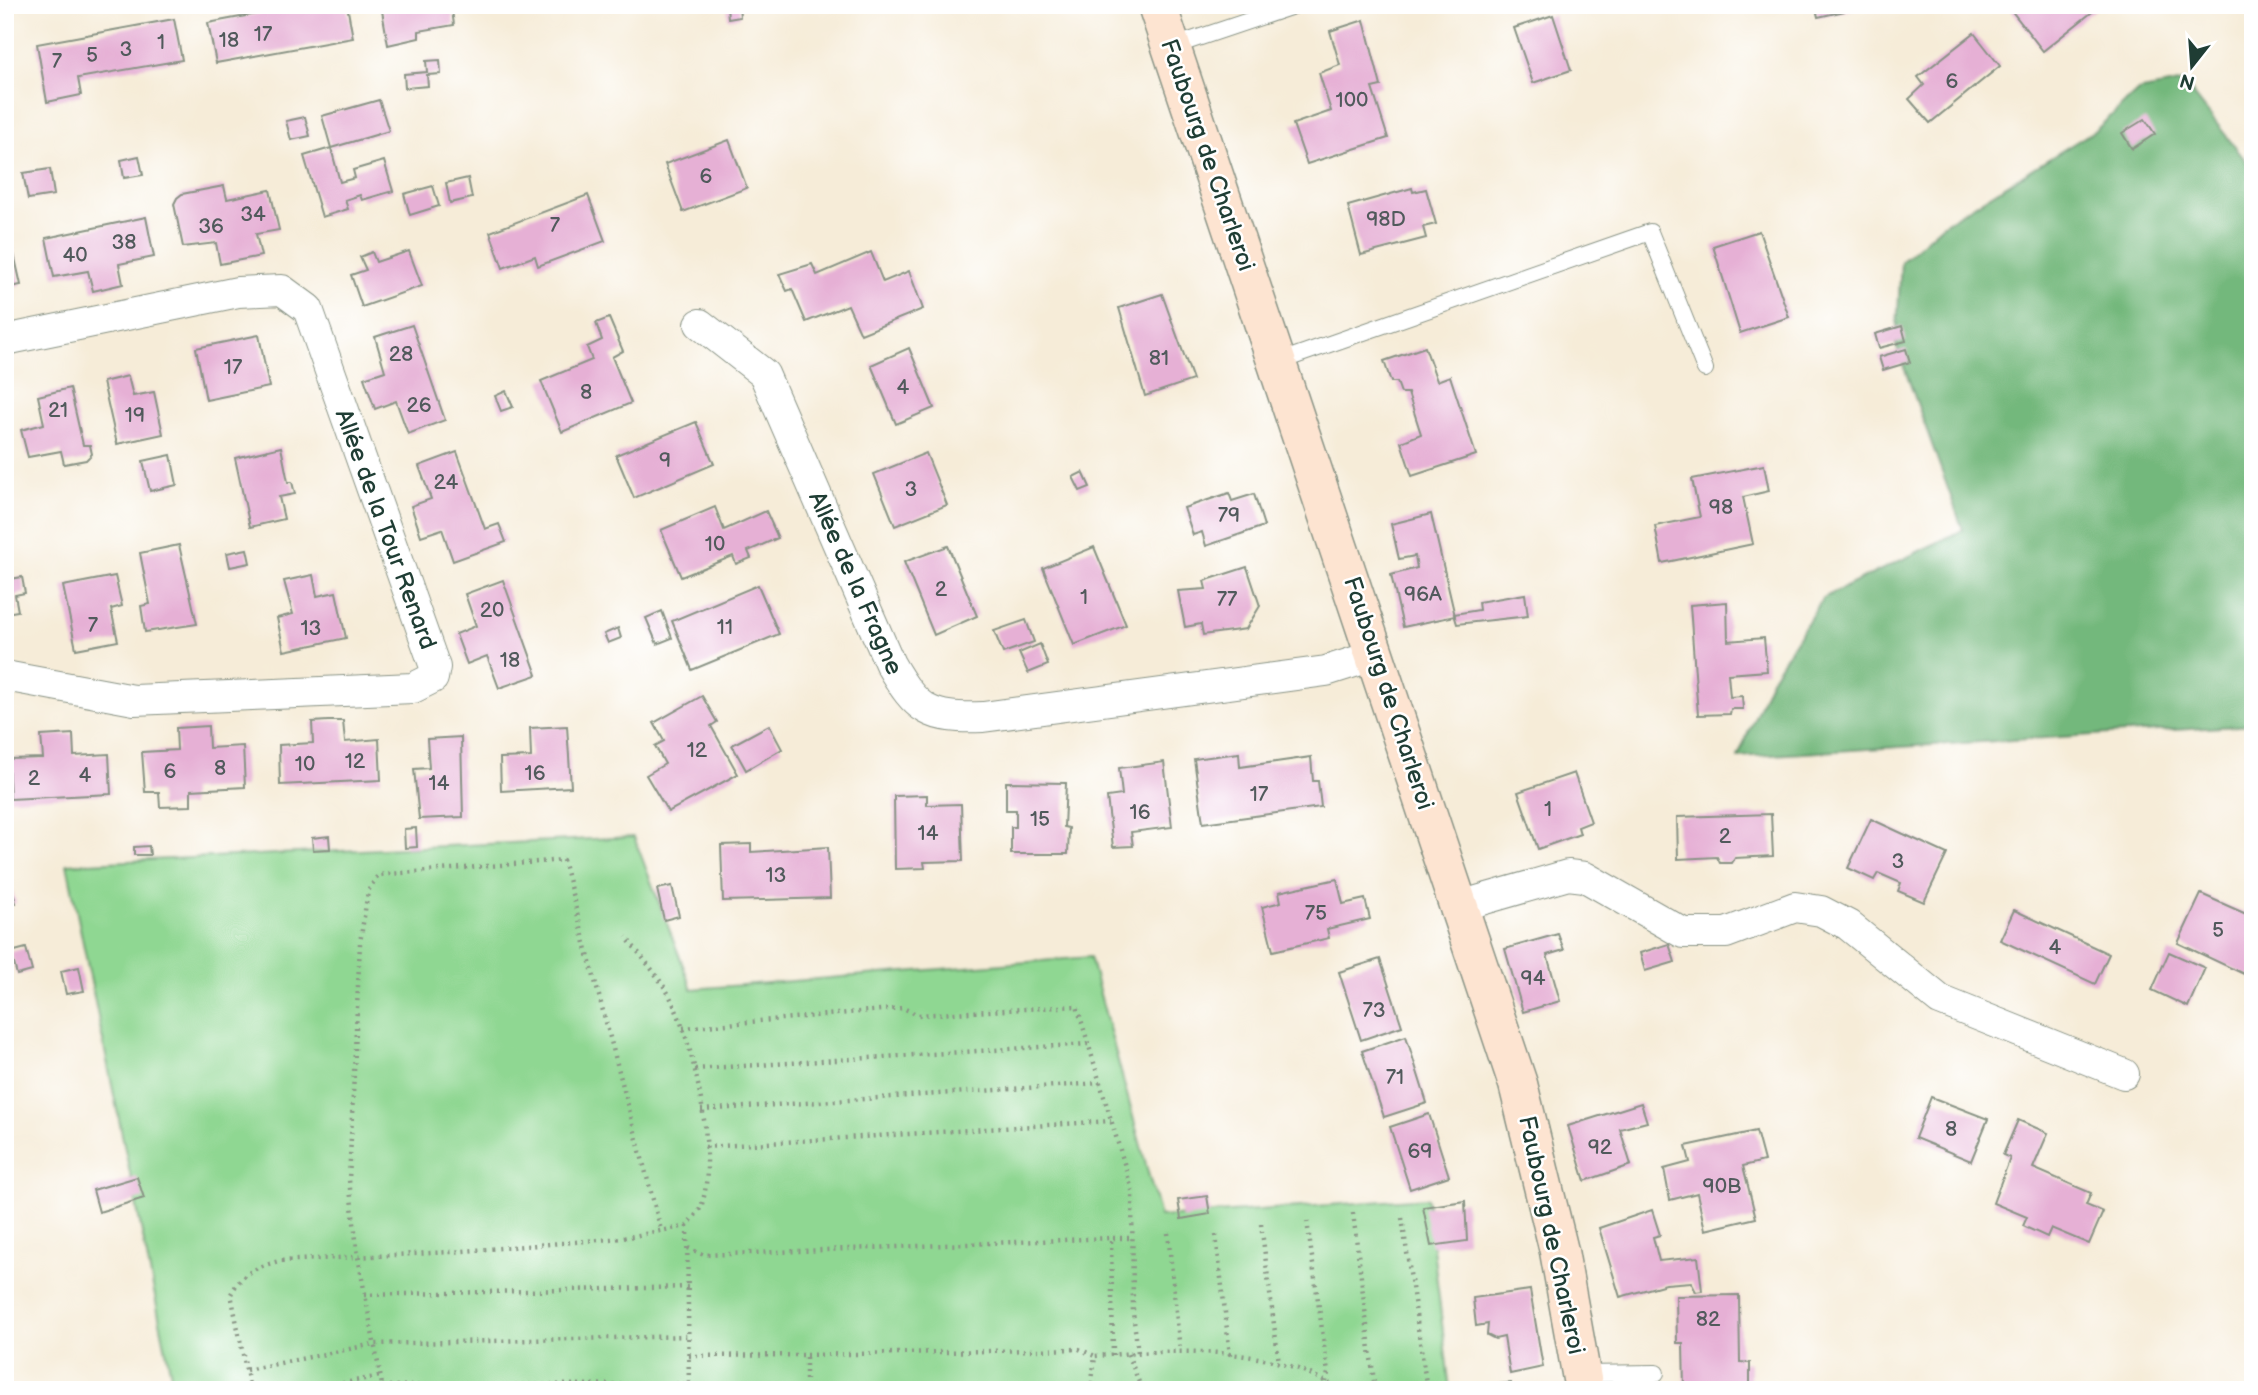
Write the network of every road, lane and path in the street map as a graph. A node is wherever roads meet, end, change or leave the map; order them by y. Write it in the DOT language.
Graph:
graph roads {
  1 [pos="1157,5"];
  2 [pos="1296,5"];
  3 [pos="1171,47"];
  4 [pos="700,324"];
  5 [pos="5,340"];
  6 [pos="1279,362"];
  7 [pos="1705,369"];
  8 [pos="1376,656"];
  9 [pos="5,676"];
  10 [pos="1460,906"];
  11 [pos="626,937"];
  12 [pos="683,1028"];
  13 [pos="1088,1044"];
  14 [pos="694,1069"];
  15 [pos="2124,1074"];
  16 [pos="1100,1083"];
  17 [pos="701,1110"];
  18 [pos="1111,1121"];
  19 [pos="705,1147"];
  20 [pos="1353,1213"];
  21 [pos="1402,1218"];
  22 [pos="1307,1221"];
  23 [pos="1261,1224"];
  24 [pos="687,1226"];
  25 [pos="661,1230"];
  26 [pos="1168,1233"];
  27 [pos="1216,1235"];
  28 [pos="1111,1238"];
  29 [pos="1132,1238"];
  30 [pos="688,1248"];
  31 [pos="358,1257"];
  32 [pos="688,1287"];
  33 [pos="364,1295"];
  34 [pos="688,1336"];
  35 [pos="374,1344"];
  36 [pos="1180,1351"];
  37 [pos="1138,1353"];
  38 [pos="806,1354"];
  39 [pos="1128,1354"];
  40 [pos="1114,1355"];
  41 [pos="1230,1355"];
  42 [pos="689,1356"];
  43 [pos="1095,1356"];
  44 [pos="1279,1363"];
  45 [pos="246,1370"];
  46 [pos="1657,1373"];
  47 [pos="380,1376"];
  48 [pos="1326,1382"];
  49 [pos="1583,1382"];
  50 [pos="689,1387"];
  51 [pos="382,1388"];
  52 [pos="1340,1389"];
  53 [pos="250,1390"];
  54 [pos="308,1390"];
  55 [pos="806,1390"];
  56 [pos="1091,1390"];
  57 [pos="1142,1390"];
  58 [pos="1375,1390"];
  59 [pos="1427,1390"];
  1 -- 3 [label="main road, Faubourg de Charleroi"];
  2 -- 3 [label="lane"];
  3 -- 6 [label="main road, Faubourg de Charleroi"];
  4 -- 8 [label="street, Allée de la Fragne"];
  5 -- 9 [label="street, Allée de la Tour Renard"];
  6 -- 7 [label="lane"];
  6 -- 8 [label="main road, Faubourg de Charleroi"];
  8 -- 10 [label="main road, Faubourg de Charleroi"];
  10 -- 15 [label="street"];
  10 -- 49 [label="main road, Faubourg de Charleroi"];
  11 -- 12 [label="path"];
  12 -- 13 [label="path"];
  12 -- 14 [label="path"];
  13 -- 14 [label="path"];
  13 -- 16 [label="path"];
  14 -- 17 [label="path"];
  16 -- 17 [label="path"];
  16 -- 18 [label="path"];
  17 -- 19 [label="path"];
  18 -- 19 [label="path"];
  18 -- 29 [label="path"];
  19 -- 24 [label="path"];
  20 -- 58 [label="path"];
  21 -- 59 [label="path"];
  22 -- 48 [label="path"];
  23 -- 44 [label="path"];
  24 -- 25 [label="path"];
  24 -- 30 [label="path"];
  25 -- 31 [label="path"];
  25 -- 31 [label="path"];
  26 -- 36 [label="path"];
  27 -- 41 [label="path"];
  28 -- 29 [label="path"];
  28 -- 30 [label="path"];
  28 -- 40 [label="path"];
  29 -- 37 [label="path"];
  30 -- 32 [label="path"];
  31 -- 33 [label="path"];
  31 -- 45 [label="path"];
  32 -- 33 [label="path"];
  32 -- 34 [label="path"];
  33 -- 35 [label="path"];
  34 -- 35 [label="path"];
  34 -- 42 [label="path"];
  35 -- 45 [label="path"];
  35 -- 47 [label="path"];
  36 -- 37 [label="path"];
  36 -- 41 [label="path"];
  37 -- 39 [label="path"];
  38 -- 42 [label="path"];
  38 -- 43 [label="path"];
  38 -- 55 [label="path"];
  39 -- 40 [label="path"];
  39 -- 57 [label="path"];
  40 -- 43 [label="path"];
  41 -- 44 [label="path"];
  42 -- 50 [label="path"];
  43 -- 56 [label="path"];
  44 -- 48 [label="path"];
  45 -- 53 [label="path"];
  46 -- 49 [label="lane"];
  47 -- 51 [label="path"];
  47 -- 54 [label="path"];
  48 -- 52 [label="path"];
  50 -- 51 [label="path"];
}
